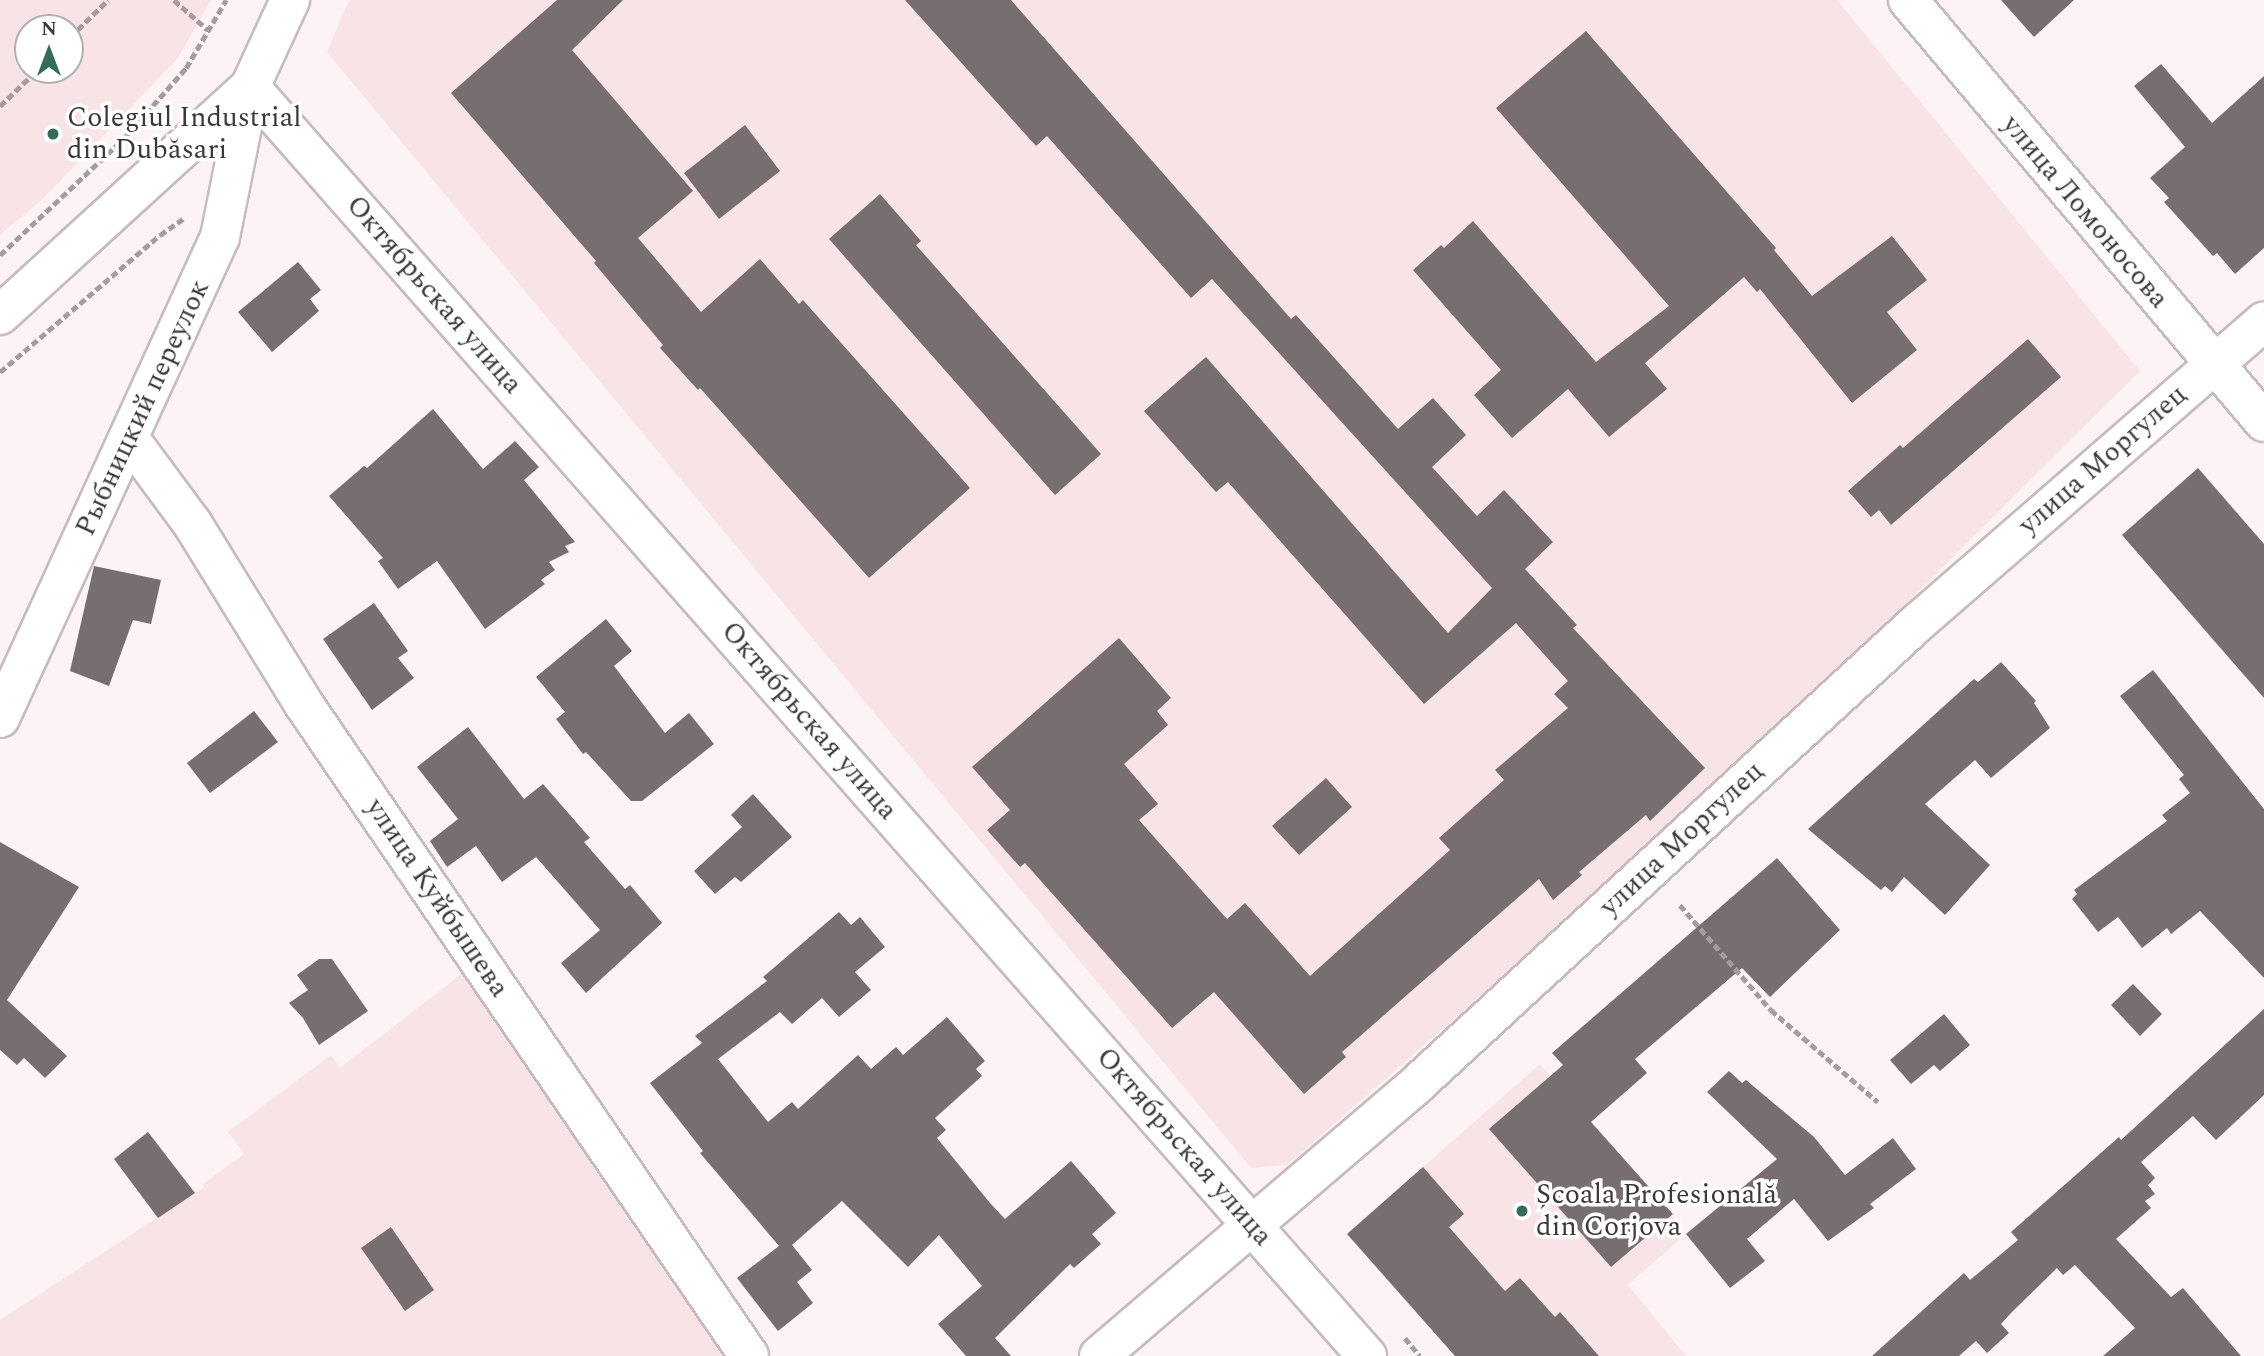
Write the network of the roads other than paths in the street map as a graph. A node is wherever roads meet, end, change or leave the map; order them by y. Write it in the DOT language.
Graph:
graph roads {
  1 [pos="290,0"];
  2 [pos="1909,0"];
  3 [pos="250,87"];
  4 [pos="0,315"];
  5 [pos="2264,321"];
  6 [pos="2213,364"];
  7 [pos="2264,422"];
  8 [pos="129,438"];
  9 [pos="0,718"];
  10 [pos="1252,1224"];
  11 [pos="749,1356"];
  12 [pos="1099,1356"];
  13 [pos="1367,1356"];
  1 -- 3 [label="street"];
  2 -- 6 [label="street, улица Ломоносова"];
  3 -- 4 [label="street"];
  3 -- 8 [label="street, Рыбницкий переулок"];
  3 -- 10 [label="street, Октябрьская улица"];
  5 -- 6 [label="street, улица Моргулец"];
  6 -- 7 [label="street, улица Ломоносова"];
  6 -- 10 [label="street, улица Моргулец"];
  8 -- 9 [label="street, Рыбницкий переулок"];
  8 -- 11 [label="street, улица Куйбышева"];
  10 -- 12 [label="street, улица Моргулец"];
  10 -- 13 [label="street, Октябрьская улица"];
}
